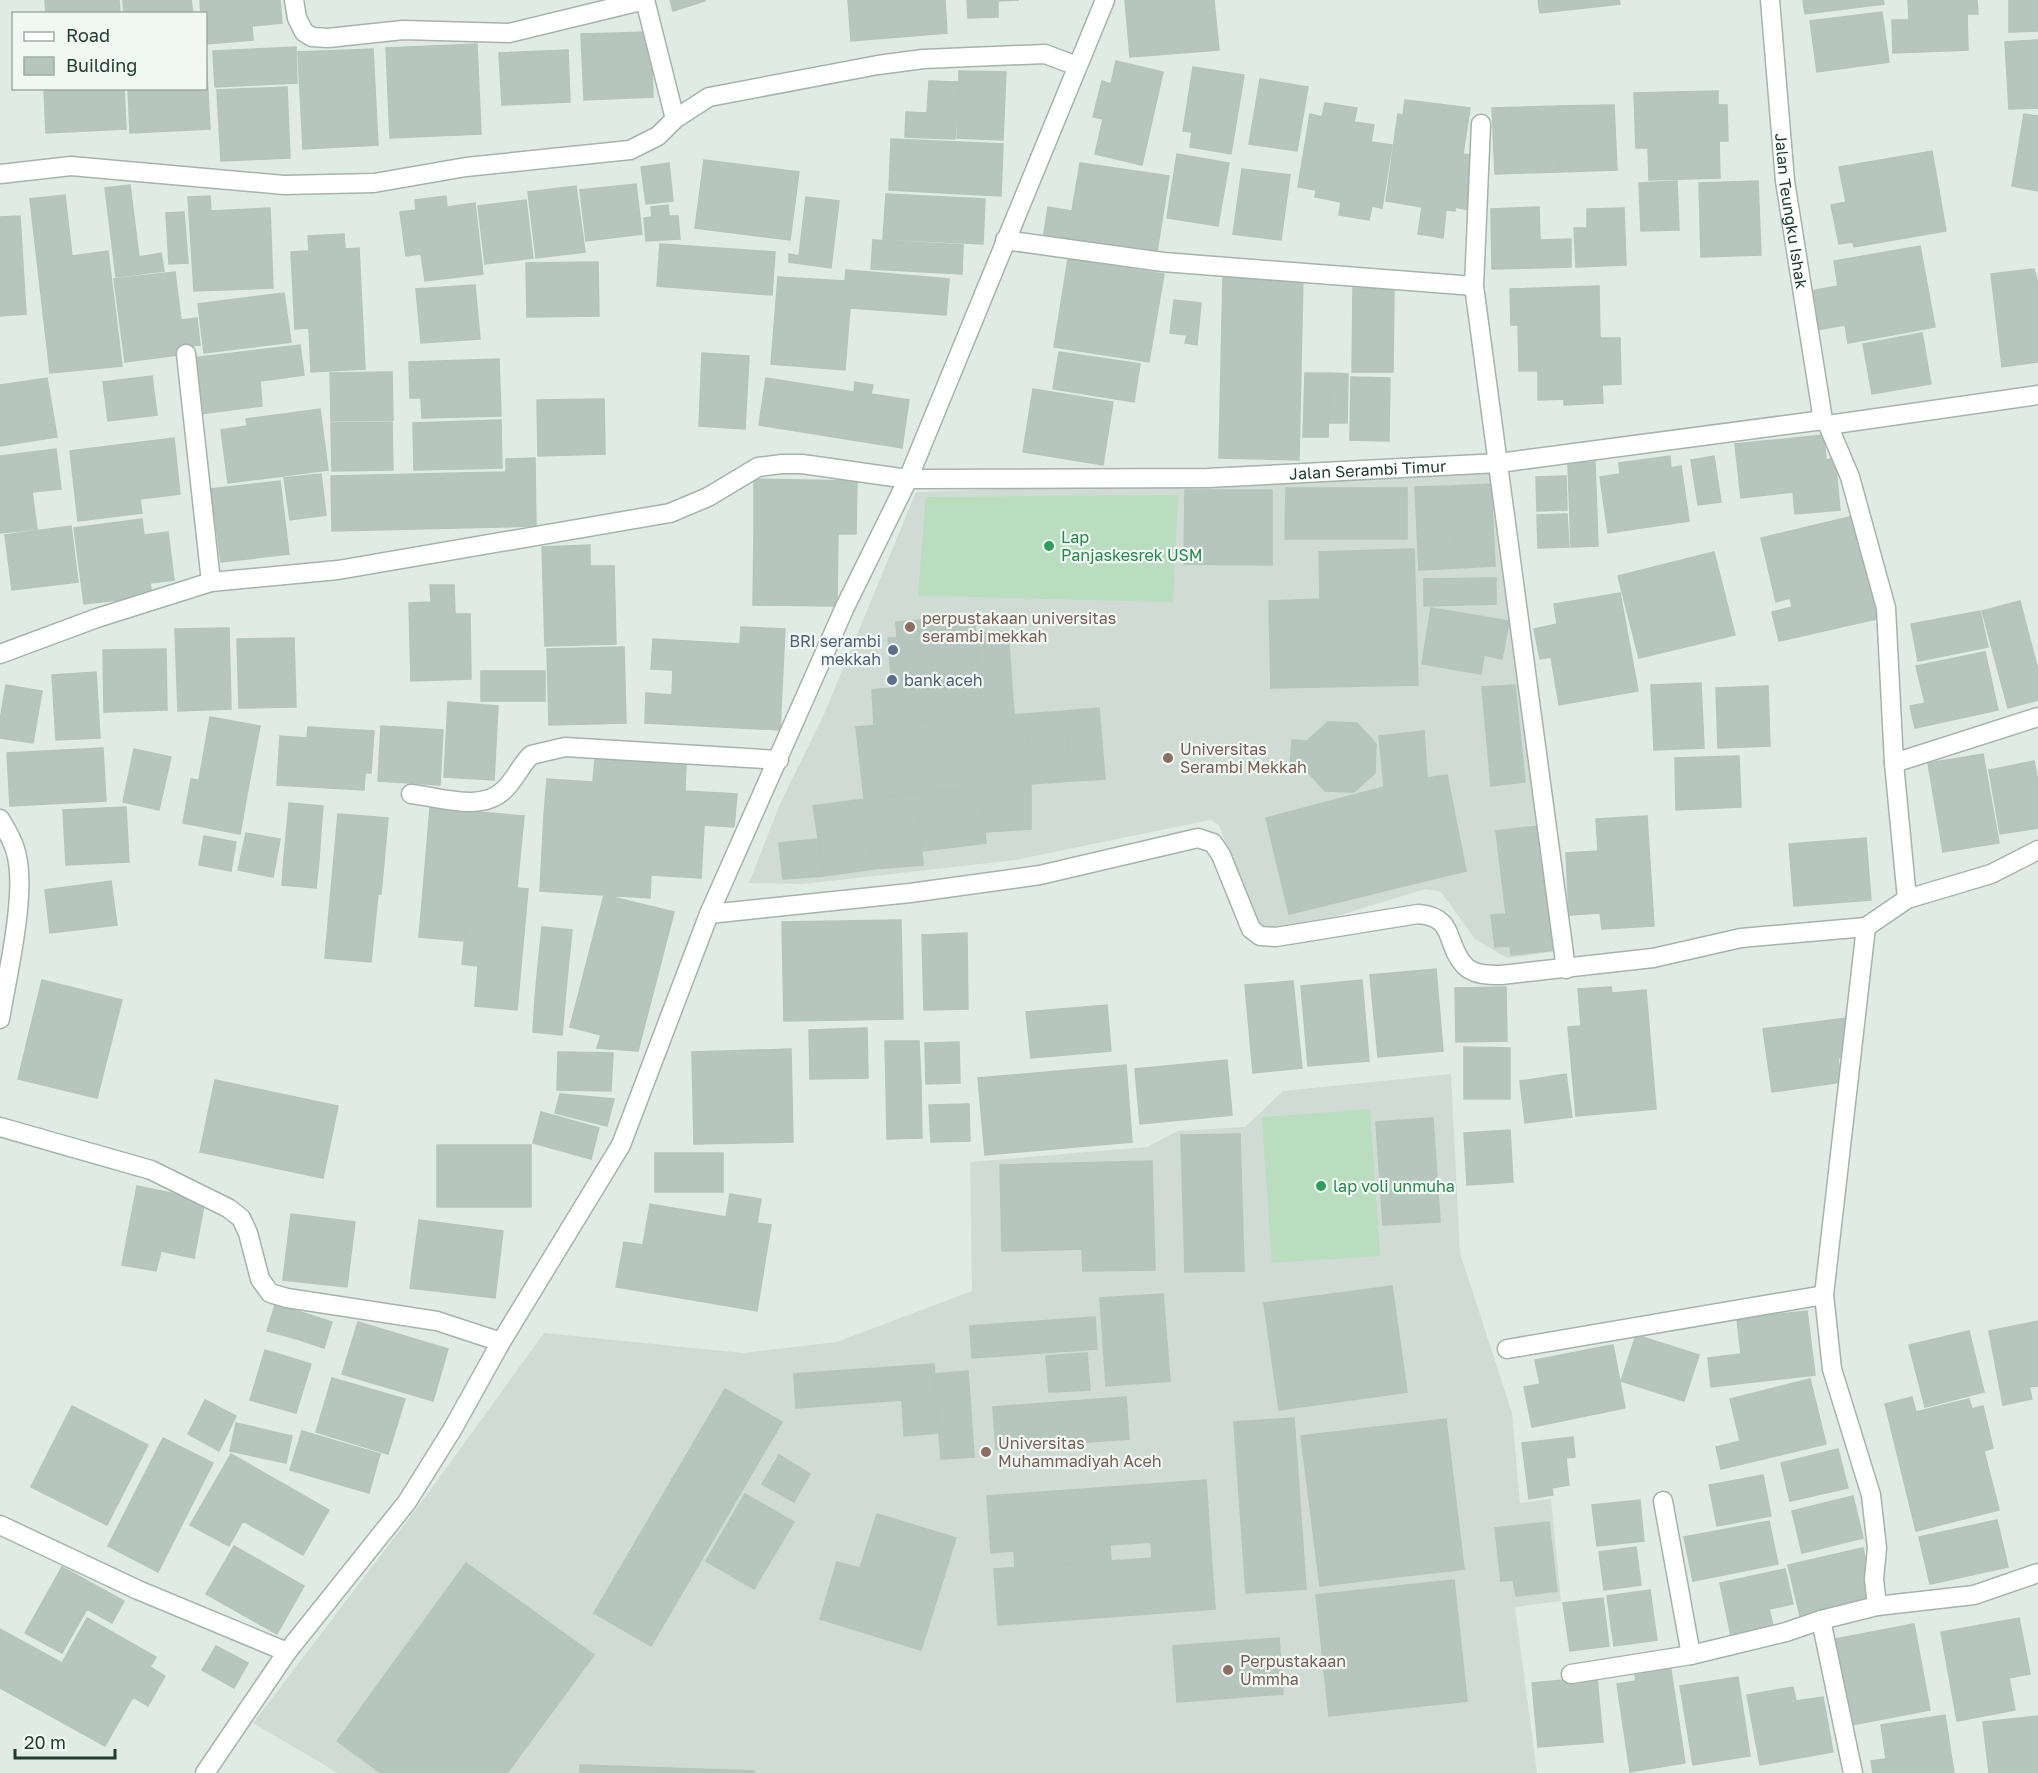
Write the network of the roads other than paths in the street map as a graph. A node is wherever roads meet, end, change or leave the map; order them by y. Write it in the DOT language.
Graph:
graph roads {
  1 [pos="294,0"];
  2 [pos="1105,0"];
  3 [pos="1770,0"];
  4 [pos="1077,66"];
  5 [pos="675,119"];
  6 [pos="1481,124"];
  7 [pos="0,174"];
  8 [pos="1005,240"];
  9 [pos="1474,286"];
  10 [pos="186,354"];
  11 [pos="2038,395"];
  12 [pos="1825,422"];
  13 [pos="1499,463"];
  14 [pos="908,479"];
  15 [pos="211,582"];
  16 [pos="0,654"];
  17 [pos="2038,717"];
  18 [pos="779,760"];
  19 [pos="1894,763"];
  20 [pos="411,794"];
  21 [pos="0,819"];
  22 [pos="2038,850"];
  23 [pos="1907,899"];
  24 [pos="710,914"];
  25 [pos="1866,927"];
  26 [pos="1566,969"];
  27 [pos="3,986"];
  28 [pos="0,1019"];
  29 [pos="0,1126"];
  30 [pos="1824,1295"];
  31 [pos="501,1342"];
  32 [pos="1507,1349"];
  33 [pos="1663,1501"];
  34 [pos="0,1525"];
  35 [pos="2038,1573"];
  36 [pos="1878,1606"];
  37 [pos="1821,1620"];
  38 [pos="287,1652"];
  39 [pos="1691,1654"];
  40 [pos="1571,1674"];
  41 [pos="205,1773"];
  42 [pos="1853,1773"];
  1 -- 5 [label="street"];
  2 -- 4 [label="street"];
  3 -- 12 [label="street, Jalan Teungku Ishak"];
  4 -- 5 [label="street"];
  4 -- 8 [label="street"];
  5 -- 7 [label="street"];
  6 -- 9 [label="street"];
  8 -- 9 [label="street"];
  8 -- 14 [label="street"];
  9 -- 13 [label="street"];
  10 -- 15 [label="street"];
  11 -- 12 [label="street, Jalan Serambi Timur"];
  12 -- 13 [label="street, Jalan Serambi Timur"];
  12 -- 19 [label="street, Jalan Teungku Ishak"];
  13 -- 14 [label="street, Jalan Serambi Timur"];
  13 -- 26 [label="street"];
  14 -- 15 [label="street, Jalan Serambi Timur"];
  14 -- 18 [label="street"];
  15 -- 16 [label="street, Jalan Serambi Timur"];
  17 -- 19 [label="street"];
  18 -- 20 [label="street"];
  18 -- 24 [label="street"];
  19 -- 23 [label="street, Jalan Teungku Ishak"];
  21 -- 27 [label="street"];
  22 -- 23 [label="street"];
  23 -- 25 [label="street"];
  24 -- 26 [label="street"];
  24 -- 31 [label="street"];
  25 -- 26 [label="street"];
  25 -- 30 [label="street"];
  27 -- 28 [label="street"];
  29 -- 31 [label="street"];
  30 -- 32 [label="street"];
  30 -- 36 [label="street"];
  31 -- 38 [label="street"];
  33 -- 39 [label="street"];
  34 -- 38 [label="street"];
  35 -- 36 [label="street"];
  36 -- 37 [label="street"];
  37 -- 39 [label="street"];
  37 -- 42 [label="street"];
  38 -- 41 [label="street"];
  39 -- 40 [label="street"];
}
